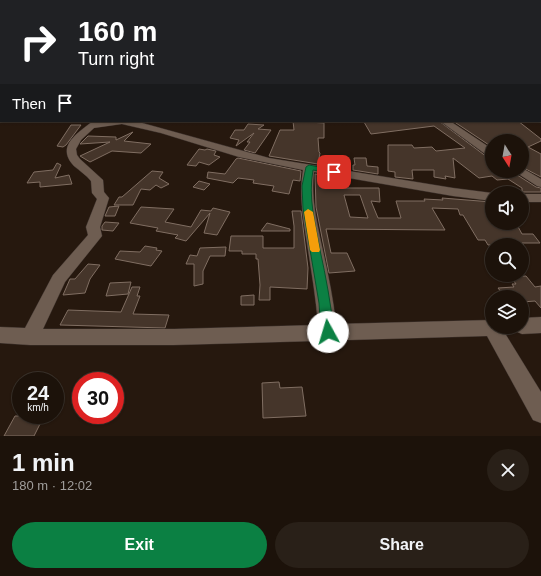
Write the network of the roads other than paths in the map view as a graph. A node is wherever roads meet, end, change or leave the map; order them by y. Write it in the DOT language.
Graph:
graph roads {
  1 [pos="113,122"];
  2 [pos="129,122"];
  3 [pos="445,122"];
  4 [pos="95,124"];
  5 [pos="485,149"];
  6 [pos="309,167"];
  7 [pos="529,177"];
  8 [pos="541,184"];
  9 [pos="485,196"];
  10 [pos="529,198"];
  11 [pos="541,198"];
  12 [pos="541,325"];
  13 [pos="529,326"];
  14 [pos="485,327"];
  15 [pos="328,332"];
  16 [pos="503,334"];
  17 [pos="0,335"];
  18 [pos="30,337"];
  19 [pos="541,412"];
  1 -- 4 [label="street"];
  2 -- 6 [label="street"];
  3 -- 5 [label="street"];
  4 -- 18 [label="street"];
  6 -- 9 [label="street"];
  6 -- 15 [label="street"];
  7 -- 8 [label="street"];
  10 -- 11 [label="street"];
  12 -- 13 [label="street"];
  14 -- 15 [label="street"];
  15 -- 18 [label="street"];
  16 -- 19 [label="street"];
  17 -- 18 [label="street"];
}
